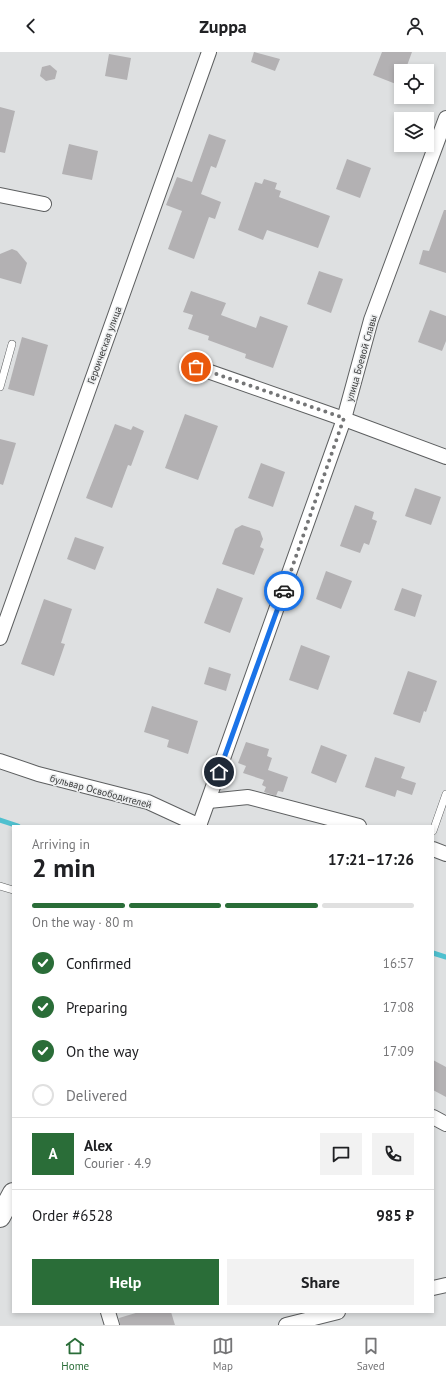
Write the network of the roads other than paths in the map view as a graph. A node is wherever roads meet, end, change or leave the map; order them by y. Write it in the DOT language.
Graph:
graph roads {
  1 [pos="209,52"];
  2 [pos="446,121"];
  3 [pos="0,195"];
  4 [pos="44,204"];
  5 [pos="12,344"];
  6 [pos="196,367"];
  7 [pos="0,387"];
  8 [pos="344,418"];
  9 [pos="446,456"];
  10 [pos="0,638"];
  11 [pos="0,761"];
  12 [pos="446,794"];
  13 [pos="209,801"];
  14 [pos="197,825"];
  15 [pos="199,825"];
  16 [pos="355,825"];
  17 [pos="434,829"];
  18 [pos="434,849"];
  19 [pos="446,854"];
  20 [pos="0,886"];
  21 [pos="12,890"];
  22 [pos="434,1117"];
  23 [pos="446,1124"];
  24 [pos="12,1195"];
  25 [pos="0,1217"];
  26 [pos="446,1285"];
  27 [pos="434,1288"];
  28 [pos="108,1313"];
  29 [pos="284,1313"];
  30 [pos="334,1313"];
  31 [pos="112,1325"];
  32 [pos="287,1325"];
  1 -- 10 [label="street, Героическая улица"];
  2 -- 8 [label="street, улица Боевой Славы"];
  3 -- 4 [label="street"];
  5 -- 7 [label="lane"];
  6 -- 8 [label="street"];
  8 -- 9 [label="street"];
  8 -- 13 [label="street, улица Боевой Славы"];
  11 -- 14 [label="street, бульвар Освободителей"];
  12 -- 17 [label="lane"];
  13 -- 15 [label="street, улица Боевой Славы"];
  13 -- 16 [label="street"];
  18 -- 19 [label="street"];
  20 -- 21 [label="lane"];
  22 -- 23 [label="street"];
  24 -- 25 [label="street"];
  26 -- 27 [label="street"];
  28 -- 31 [label="street"];
  29 -- 32 [label="street"];
  30 -- 32 [label="street"];
}
